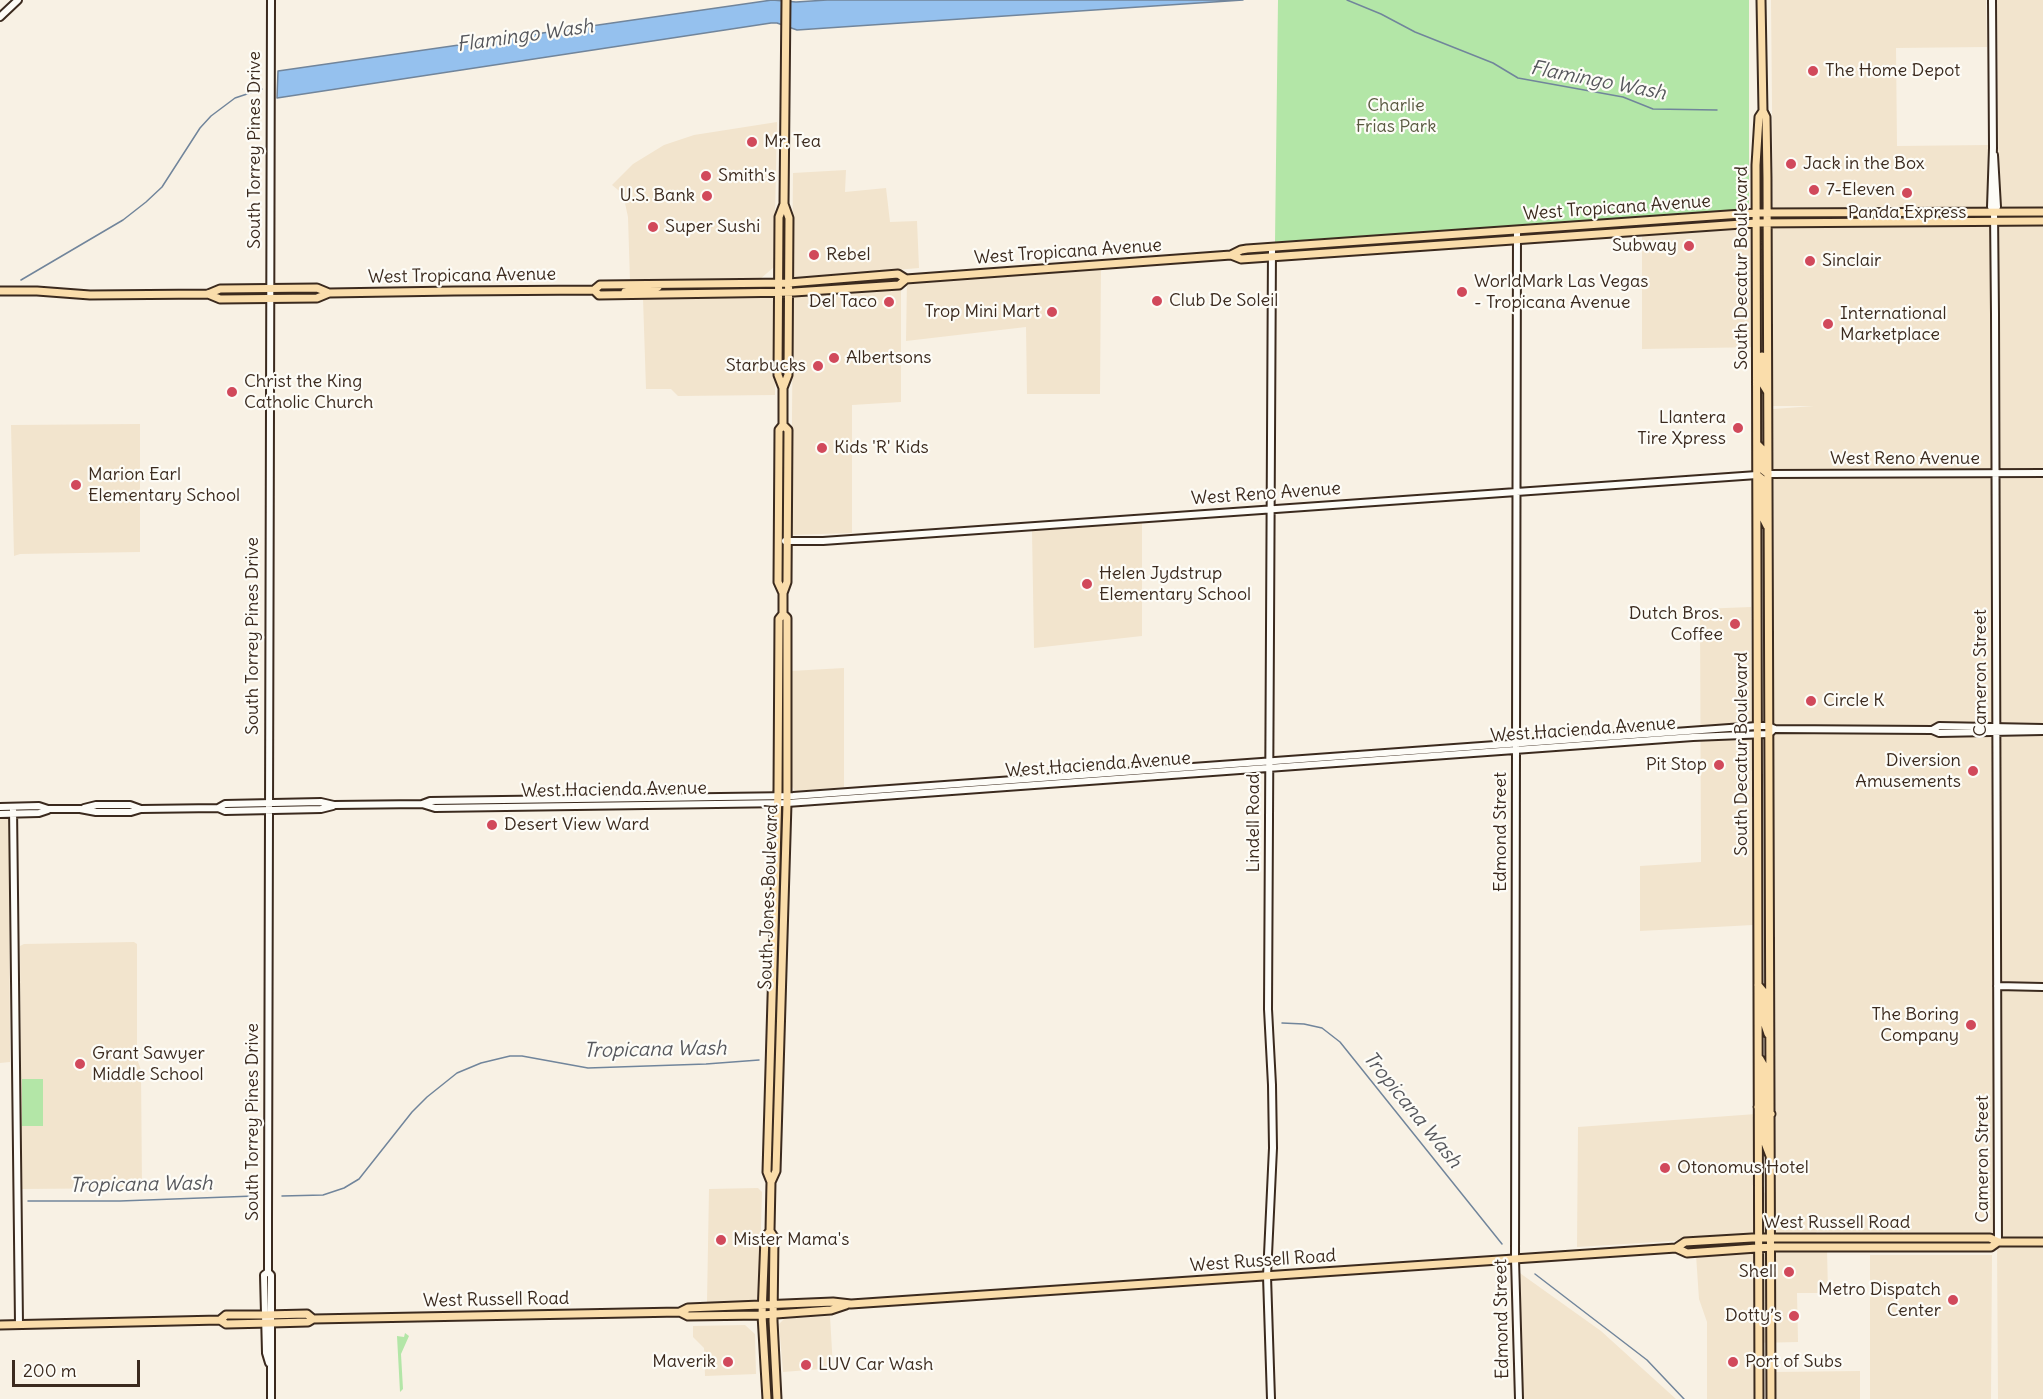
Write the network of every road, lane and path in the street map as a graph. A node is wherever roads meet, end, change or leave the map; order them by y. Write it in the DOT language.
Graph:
graph roads {
  1 [pos="18,0"];
  2 [pos="271,0"];
  3 [pos="786,0"];
  4 [pos="1761,0"];
  5 [pos="1992,0"];
  6 [pos="0,17"];
  7 [pos="1763,111"];
  8 [pos="784,204"];
  9 [pos="1876,212"];
  10 [pos="1994,212"];
  11 [pos="2043,212"];
  12 [pos="1756,213"];
  13 [pos="1767,213"];
  14 [pos="1994,221"];
  15 [pos="2043,221"];
  16 [pos="1829,222"];
  17 [pos="1616,223"];
  18 [pos="1756,223"];
  19 [pos="1767,223"];
  20 [pos="1517,230"];
  21 [pos="1617,232"];
  22 [pos="1448,235"];
  23 [pos="1517,240"];
  24 [pos="1361,241"];
  25 [pos="1448,244"];
  26 [pos="1272,248"];
  27 [pos="1362,251"];
  28 [pos="1231,255"];
  29 [pos="1272,257"];
  30 [pos="906,279"];
  31 [pos="778,283"];
  32 [pos="789,283"];
  33 [pos="660,284"];
  34 [pos="269,288"];
  35 [pos="594,290"];
  36 [pos="4,291"];
  37 [pos="788,292"];
  38 [pos="329,293"];
  39 [pos="778,293"];
  40 [pos="208,294"];
  41 [pos="620,294"];
  42 [pos="268,298"];
  43 [pos="1757,308"];
  44 [pos="1757,343"];
  45 [pos="1768,344"];
  46 [pos="783,388"];
  47 [pos="1767,392"];
  48 [pos="783,425"];
  49 [pos="1756,444"];
  50 [pos="1996,473"];
  51 [pos="2043,473"];
  52 [pos="1768,474"];
  53 [pos="1756,475"];
  54 [pos="1515,491"];
  55 [pos="1271,509"];
  56 [pos="1768,529"];
  57 [pos="778,540"];
  58 [pos="788,541"];
  59 [pos="783,593"];
  60 [pos="783,614"];
  61 [pos="778,681"];
  62 [pos="788,681"];
  63 [pos="1757,730"];
  64 [pos="1771,730"];
  65 [pos="1997,730"];
  66 [pos="2043,730"];
  67 [pos="1515,747"];
  68 [pos="1269,764"];
  69 [pos="778,800"];
  70 [pos="787,800"];
  71 [pos="0,807"];
  72 [pos="268,807"];
  73 [pos="13,810"];
  74 [pos="0,814"];
  75 [pos="1758,985"];
  76 [pos="1997,986"];
  77 [pos="2043,987"];
  78 [pos="1770,1040"];
  79 [pos="1758,1056"];
  80 [pos="770,1083"];
  81 [pos="1758,1107"];
  82 [pos="778,1108"];
  83 [pos="1771,1114"];
  84 [pos="1771,1161"];
  85 [pos="771,1182"];
  86 [pos="770,1231"];
  87 [pos="1759,1238"];
  88 [pos="1771,1238"];
  89 [pos="1998,1242"];
  90 [pos="2043,1242"];
  91 [pos="1759,1247"];
  92 [pos="1771,1247"];
  93 [pos="1676,1248"];
  94 [pos="1515,1259"];
  95 [pos="1267,1276"];
  96 [pos="851,1304"];
  97 [pos="762,1306"];
  98 [pos="773,1306"];
  99 [pos="680,1312"];
  100 [pos="773,1314"];
  101 [pos="268,1315"];
  102 [pos="762,1315"];
  103 [pos="314,1319"];
  104 [pos="220,1320"];
  105 [pos="268,1323"];
  106 [pos="0,1324"];
  107 [pos="19,1324"];
  108 [pos="271,1399"];
  109 [pos="768,1399"];
  110 [pos="777,1399"];
  111 [pos="1271,1399"];
  112 [pos="1519,1399"];
  113 [pos="1759,1399"];
  114 [pos="1771,1399"];
  1 -- 6 [label="street"];
  2 -- 34 [label="street, South Torrey Pines Drive"];
  3 -- 8 [label="main road, South Jones Boulevard"];
  4 -- 7 [label="main road, South Decatur Boulevard"];
  5 -- 10 [label="street, Cameron Street"];
  7 -- 12 [label="main road, South Decatur Boulevard"];
  7 -- 13 [label="main road, South Decatur Boulevard"];
  8 -- 31 [label="main road, South Jones Boulevard"];
  8 -- 32 [label="main road, South Jones Boulevard"];
  9 -- 10 [label="main road, West Tropicana Avenue"];
  9 -- 13 [label="main road, West Tropicana Avenue"];
  9 -- 16 [label="main road"];
  10 -- 11 [label="main road, West Tropicana Avenue"];
  10 -- 14 [label="street, Cameron Street"];
  12 -- 13 [label="main road, West Tropicana Avenue"];
  12 -- 17 [label="main road, West Tropicana Avenue"];
  12 -- 18 [label="main road, South Decatur Boulevard"];
  13 -- 19 [label="main road, South Decatur Boulevard"];
  14 -- 15 [label="main road, West Tropicana Avenue"];
  14 -- 16 [label="main road, West Tropicana Avenue"];
  14 -- 50 [label="street, Cameron Street"];
  16 -- 19 [label="main road, West Tropicana Avenue"];
  17 -- 20 [label="main road, West Tropicana Avenue"];
  17 -- 21 [label="main road"];
  18 -- 19 [label="main road, West Tropicana Avenue"];
  18 -- 21 [label="main road, West Tropicana Avenue"];
  18 -- 43 [label="main road, South Decatur Boulevard"];
  19 -- 45 [label="main road, South Decatur Boulevard"];
  20 -- 22 [label="main road, West Tropicana Avenue"];
  20 -- 23 [label="street, Edmond Street"];
  21 -- 23 [label="main road, West Tropicana Avenue"];
  22 -- 24 [label="main road, West Tropicana Avenue"];
  22 -- 25 [label="main road"];
  23 -- 25 [label="main road, West Tropicana Avenue"];
  23 -- 54 [label="street, Edmond Street"];
  24 -- 26 [label="main road, West Tropicana Avenue"];
  24 -- 27 [label="main road"];
  25 -- 27 [label="main road, West Tropicana Avenue"];
  26 -- 28 [label="main road, West Tropicana Avenue"];
  26 -- 29 [label="street, Lindell Road"];
  27 -- 29 [label="main road, West Tropicana Avenue"];
  28 -- 29 [label="main road, West Tropicana Avenue"];
  28 -- 30 [label="main road, West Tropicana Avenue"];
  29 -- 55 [label="street, Lindell Road"];
  30 -- 32 [label="main road, West Tropicana Avenue"];
  30 -- 37 [label="main road, West Tropicana Avenue"];
  31 -- 32 [label="main road, West Tropicana Avenue"];
  31 -- 33 [label="main road, West Tropicana Avenue"];
  31 -- 39 [label="main road, South Jones Boulevard"];
  32 -- 37 [label="main road, South Jones Boulevard"];
  33 -- 35 [label="main road, West Tropicana Avenue"];
  33 -- 41 [label="main road"];
  34 -- 38 [label="main road, West Tropicana Avenue"];
  34 -- 40 [label="main road, West Tropicana Avenue"];
  34 -- 42 [label="street, South Torrey Pines Drive"];
  35 -- 38 [label="main road, West Tropicana Avenue"];
  35 -- 41 [label="main road, West Tropicana Avenue"];
  36 -- 40 [label="main road, West Tropicana Avenue"];
  37 -- 39 [label="main road, West Tropicana Avenue"];
  37 -- 46 [label="main road, South Jones Boulevard"];
  38 -- 42 [label="main road, West Tropicana Avenue"];
  39 -- 41 [label="main road, West Tropicana Avenue"];
  39 -- 46 [label="main road, South Jones Boulevard"];
  40 -- 42 [label="main road, West Tropicana Avenue"];
  42 -- 72 [label="street, South Torrey Pines Drive"];
  43 -- 44 [label="main road, South Decatur Boulevard"];
  43 -- 45 [label="main road"];
  44 -- 47 [label="main road"];
  44 -- 49 [label="main road, South Decatur Boulevard"];
  45 -- 47 [label="main road, South Decatur Boulevard"];
  46 -- 48 [label="main road, South Jones Boulevard"];
  47 -- 52 [label="main road, South Decatur Boulevard"];
  48 -- 57 [label="main road, South Jones Boulevard"];
  48 -- 58 [label="main road, South Jones Boulevard"];
  49 -- 52 [label="main road"];
  49 -- 53 [label="main road, South Decatur Boulevard"];
  50 -- 51 [label="street, West Reno Avenue"];
  50 -- 52 [label="street, West Reno Avenue"];
  50 -- 65 [label="street, Cameron Street"];
  52 -- 56 [label="main road, South Decatur Boulevard"];
  53 -- 54 [label="street, West Reno Avenue"];
  53 -- 56 [label="main road"];
  53 -- 63 [label="main road, South Decatur Boulevard"];
  54 -- 55 [label="street, West Reno Avenue"];
  54 -- 67 [label="street, Edmond Street"];
  55 -- 58 [label="street, West Reno Avenue"];
  55 -- 68 [label="street, Lindell Road"];
  56 -- 64 [label="main road, South Decatur Boulevard"];
  57 -- 58 [label="street, West Reno Avenue"];
  57 -- 59 [label="main road, South Jones Boulevard"];
  58 -- 59 [label="main road, South Jones Boulevard"];
  59 -- 60 [label="main road, South Jones Boulevard"];
  60 -- 61 [label="main road, South Jones Boulevard"];
  60 -- 62 [label="main road, South Jones Boulevard"];
  61 -- 62 [label="main road"];
  61 -- 69 [label="main road, South Jones Boulevard"];
  62 -- 70 [label="main road, South Jones Boulevard"];
  63 -- 64 [label="street, West Hacienda Avenue"];
  63 -- 67 [label="street, West Hacienda Avenue"];
  63 -- 75 [label="main road, South Decatur Boulevard"];
  64 -- 65 [label="street, West Hacienda Avenue"];
  64 -- 78 [label="main road, South Decatur Boulevard"];
  65 -- 66 [label="street, West Hacienda Avenue"];
  65 -- 76 [label="street, Cameron Street"];
  67 -- 68 [label="street, West Hacienda Avenue"];
  67 -- 94 [label="street, Edmond Street"];
  68 -- 70 [label="street, West Hacienda Avenue"];
  68 -- 95 [label="street, Lindell Road"];
  69 -- 70 [label="street, West Hacienda Avenue"];
  69 -- 72 [label="street, West Hacienda Avenue"];
  69 -- 80 [label="main road, South Jones Boulevard"];
  70 -- 82 [label="main road, South Jones Boulevard"];
  71 -- 73 [label="street, West Hacienda Avenue"];
  72 -- 73 [label="street, West Hacienda Avenue"];
  72 -- 101 [label="street, South Torrey Pines Drive"];
  73 -- 74 [label="street, West Hacienda Avenue"];
  73 -- 107 [label="street"];
  75 -- 78 [label="main road"];
  75 -- 79 [label="main road, South Decatur Boulevard"];
  76 -- 77 [label="street"];
  76 -- 89 [label="street, Cameron Street"];
  78 -- 83 [label="main road, South Decatur Boulevard"];
  79 -- 81 [label="main road, South Decatur Boulevard"];
  79 -- 83 [label="main road"];
  80 -- 82 [label="main road"];
  80 -- 85 [label="main road, South Jones Boulevard"];
  81 -- 84 [label="main road"];
  81 -- 87 [label="main road, South Decatur Boulevard"];
  82 -- 85 [label="main road, South Jones Boulevard"];
  83 -- 84 [label="main road, South Decatur Boulevard"];
  84 -- 88 [label="main road, South Decatur Boulevard"];
  85 -- 86 [label="main road, South Jones Boulevard"];
  86 -- 97 [label="main road, South Jones Boulevard"];
  86 -- 98 [label="main road, South Jones Boulevard"];
  87 -- 88 [label="main road, West Russell Road"];
  87 -- 91 [label="main road, South Decatur Boulevard"];
  87 -- 93 [label="main road, West Russell Road"];
  88 -- 89 [label="main road, West Russell Road"];
  88 -- 92 [label="main road, South Decatur Boulevard"];
  89 -- 90 [label="main road, West Russell Road"];
  89 -- 92 [label="main road, West Russell Road"];
  91 -- 92 [label="main road, West Russell Road"];
  91 -- 93 [label="main road, West Russell Road"];
  91 -- 113 [label="main road, South Decatur Boulevard"];
  92 -- 114 [label="main road, South Decatur Boulevard"];
  93 -- 94 [label="main road, West Russell Road"];
  94 -- 95 [label="main road, West Russell Road"];
  94 -- 112 [label="street, Edmond Street"];
  95 -- 96 [label="main road, West Russell Road"];
  95 -- 111 [label="street, Lindell Road"];
  96 -- 98 [label="main road, West Russell Road"];
  96 -- 100 [label="main road, West Russell Road"];
  97 -- 98 [label="main road, West Russell Road"];
  97 -- 99 [label="main road, West Russell Road"];
  97 -- 102 [label="main road, South Jones Boulevard"];
  98 -- 100 [label="main road, South Jones Boulevard"];
  99 -- 102 [label="main road, West Russell Road"];
  99 -- 103 [label="main road, West Russell Road"];
  100 -- 102 [label="main road, West Russell Road"];
  100 -- 110 [label="main road, South Jones Boulevard"];
  101 -- 103 [label="main road, West Russell Road"];
  101 -- 104 [label="main road, West Russell Road"];
  101 -- 105 [label="street, South Torrey Pines Drive"];
  102 -- 109 [label="main road, South Jones Boulevard"];
  103 -- 105 [label="main road, West Russell Road"];
  104 -- 105 [label="main road, West Russell Road"];
  104 -- 107 [label="main road, West Russell Road"];
  105 -- 108 [label="street, South Torrey Pines Drive"];
  106 -- 107 [label="main road, West Russell Road"];
}
